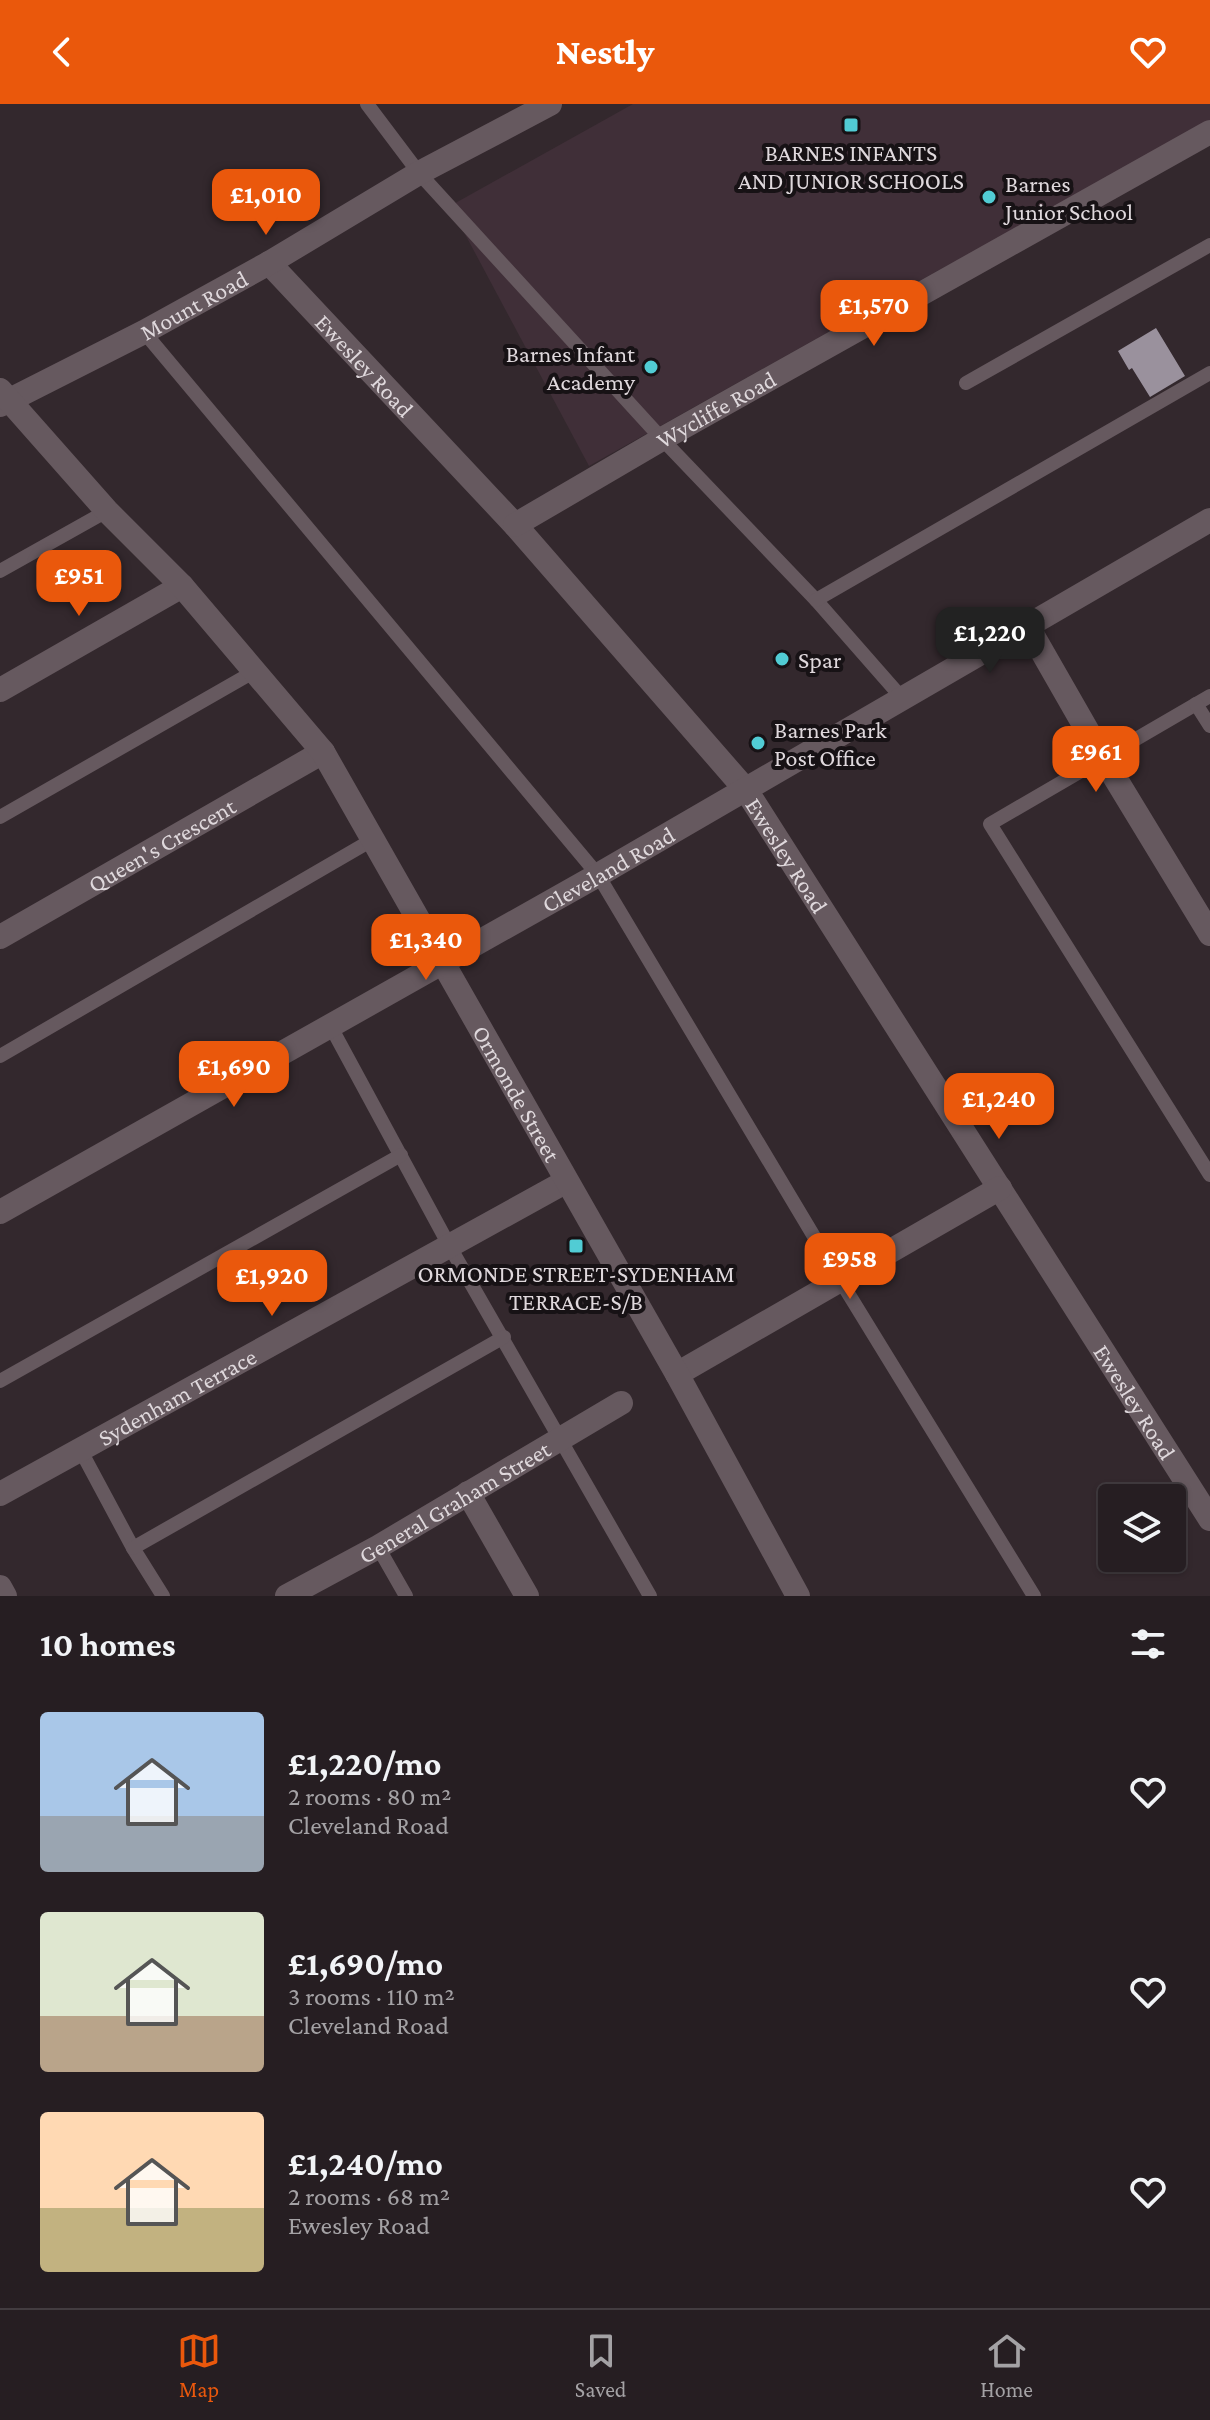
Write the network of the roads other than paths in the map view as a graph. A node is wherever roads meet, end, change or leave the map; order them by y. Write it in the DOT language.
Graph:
graph roads {
  1 [pos="367,104"];
  2 [pos="550,104"];
  3 [pos="1210,132"];
  4 [pos="419,173"];
  5 [pos="1210,245"];
  6 [pos="269,263"];
  7 [pos="144,332"];
  8 [pos="1210,373"];
  9 [pos="966,383"];
  10 [pos="3,398"];
  11 [pos="662,439"];
  12 [pos="107,511"];
  13 [pos="1210,520"];
  14 [pos="515,525"];
  15 [pos="0,571"];
  16 [pos="182,586"];
  17 [pos="816,600"];
  18 [pos="1028,627"];
  19 [pos="255,671"];
  20 [pos="0,690"];
  21 [pos="1210,696"];
  22 [pos="902,698"];
  23 [pos="1196,704"];
  24 [pos="1210,726"];
  25 [pos="323,752"];
  26 [pos="1103,758"];
  27 [pos="746,790"];
  28 [pos="0,817"];
  29 [pos="372,840"];
  30 [pos="598,875"];
  31 [pos="1210,934"];
  32 [pos="0,937"];
  33 [pos="442,962"];
  34 [pos="331,1027"];
  35 [pos="0,1056"];
  36 [pos="401,1155"];
  37 [pos="1210,1175"];
  38 [pos="565,1182"];
  39 [pos="1000,1188"];
  40 [pos="0,1212"];
  41 [pos="450,1247"];
  42 [pos="840,1280"];
  43 [pos="504,1337"];
  44 [pos="677,1374"];
  45 [pos="0,1381"];
  46 [pos="621,1403"];
  47 [pos="562,1439"];
  48 [pos="81,1451"];
  49 [pos="468,1493"];
  50 [pos="0,1494"];
  51 [pos="1210,1519"];
  52 [pos="378,1547"];
  53 [pos="133,1548"];
  54 [pos="0,1587"];
  55 [pos="5,1596"];
  56 [pos="163,1596"];
  57 [pos="287,1596"];
  58 [pos="406,1596"];
  59 [pos="527,1596"];
  60 [pos="650,1596"];
  61 [pos="798,1596"];
  62 [pos="1034,1596"];
  1 -- 4 [label="lane"];
  2 -- 4 [label="street, Mount Road"];
  3 -- 11 [label="street, Wycliffe Road"];
  4 -- 6 [label="street, Mount Road"];
  4 -- 11 [label="lane"];
  5 -- 9 [label="lane"];
  6 -- 7 [label="street, Mount Road"];
  6 -- 14 [label="street, Ewesley Road"];
  7 -- 10 [label="street, Mount Road"];
  7 -- 30 [label="lane"];
  8 -- 17 [label="lane"];
  10 -- 12 [label="street, Ormonde Street"];
  11 -- 14 [label="street, Wycliffe Road"];
  11 -- 17 [label="lane"];
  12 -- 15 [label="lane"];
  12 -- 16 [label="street, Ormonde Street"];
  13 -- 18 [label="street, Cleveland Road"];
  14 -- 27 [label="street, Ewesley Road"];
  16 -- 19 [label="street, Ormonde Street"];
  16 -- 20 [label="street"];
  17 -- 22 [label="lane"];
  18 -- 22 [label="street, Cleveland Road"];
  18 -- 26 [label="street"];
  19 -- 25 [label="street, Ormonde Street"];
  19 -- 28 [label="lane"];
  21 -- 23 [label="lane"];
  22 -- 27 [label="street, Cleveland Road"];
  23 -- 24 [label="lane"];
  23 -- 26 [label="lane"];
  25 -- 29 [label="street, Ormonde Street"];
  25 -- 32 [label="street, Queen's Crescent"];
  26 -- 31 [label="street"];
  26 -- 37 [label="lane"];
  27 -- 30 [label="street, Cleveland Road"];
  27 -- 39 [label="street, Ewesley Road"];
  29 -- 33 [label="street, Ormonde Street"];
  29 -- 35 [label="lane"];
  30 -- 33 [label="street, Cleveland Road"];
  30 -- 42 [label="lane"];
  33 -- 34 [label="street, Cleveland Road"];
  33 -- 38 [label="street, Ormonde Street"];
  34 -- 36 [label="lane"];
  34 -- 40 [label="street, Cleveland Road"];
  36 -- 41 [label="lane"];
  36 -- 45 [label="lane"];
  38 -- 41 [label="street, Sydenham Terrace"];
  38 -- 44 [label="street, Ormonde Street"];
  39 -- 42 [label="street"];
  39 -- 51 [label="street, Ewesley Road"];
  41 -- 43 [label="lane"];
  41 -- 48 [label="street, Sydenham Terrace"];
  42 -- 44 [label="street"];
  42 -- 62 [label="lane"];
  43 -- 47 [label="lane"];
  43 -- 53 [label="lane"];
  44 -- 61 [label="street, Ormonde Street"];
  46 -- 47 [label="street, General Graham Street"];
  47 -- 49 [label="street, General Graham Street"];
  47 -- 60 [label="lane"];
  48 -- 50 [label="street, Sydenham Terrace"];
  48 -- 53 [label="lane"];
  49 -- 52 [label="street, General Graham Street"];
  49 -- 59 [label="street"];
  52 -- 57 [label="street, General Graham Street"];
  52 -- 58 [label="lane"];
  53 -- 56 [label="lane"];
  54 -- 55 [label="street"];
}
